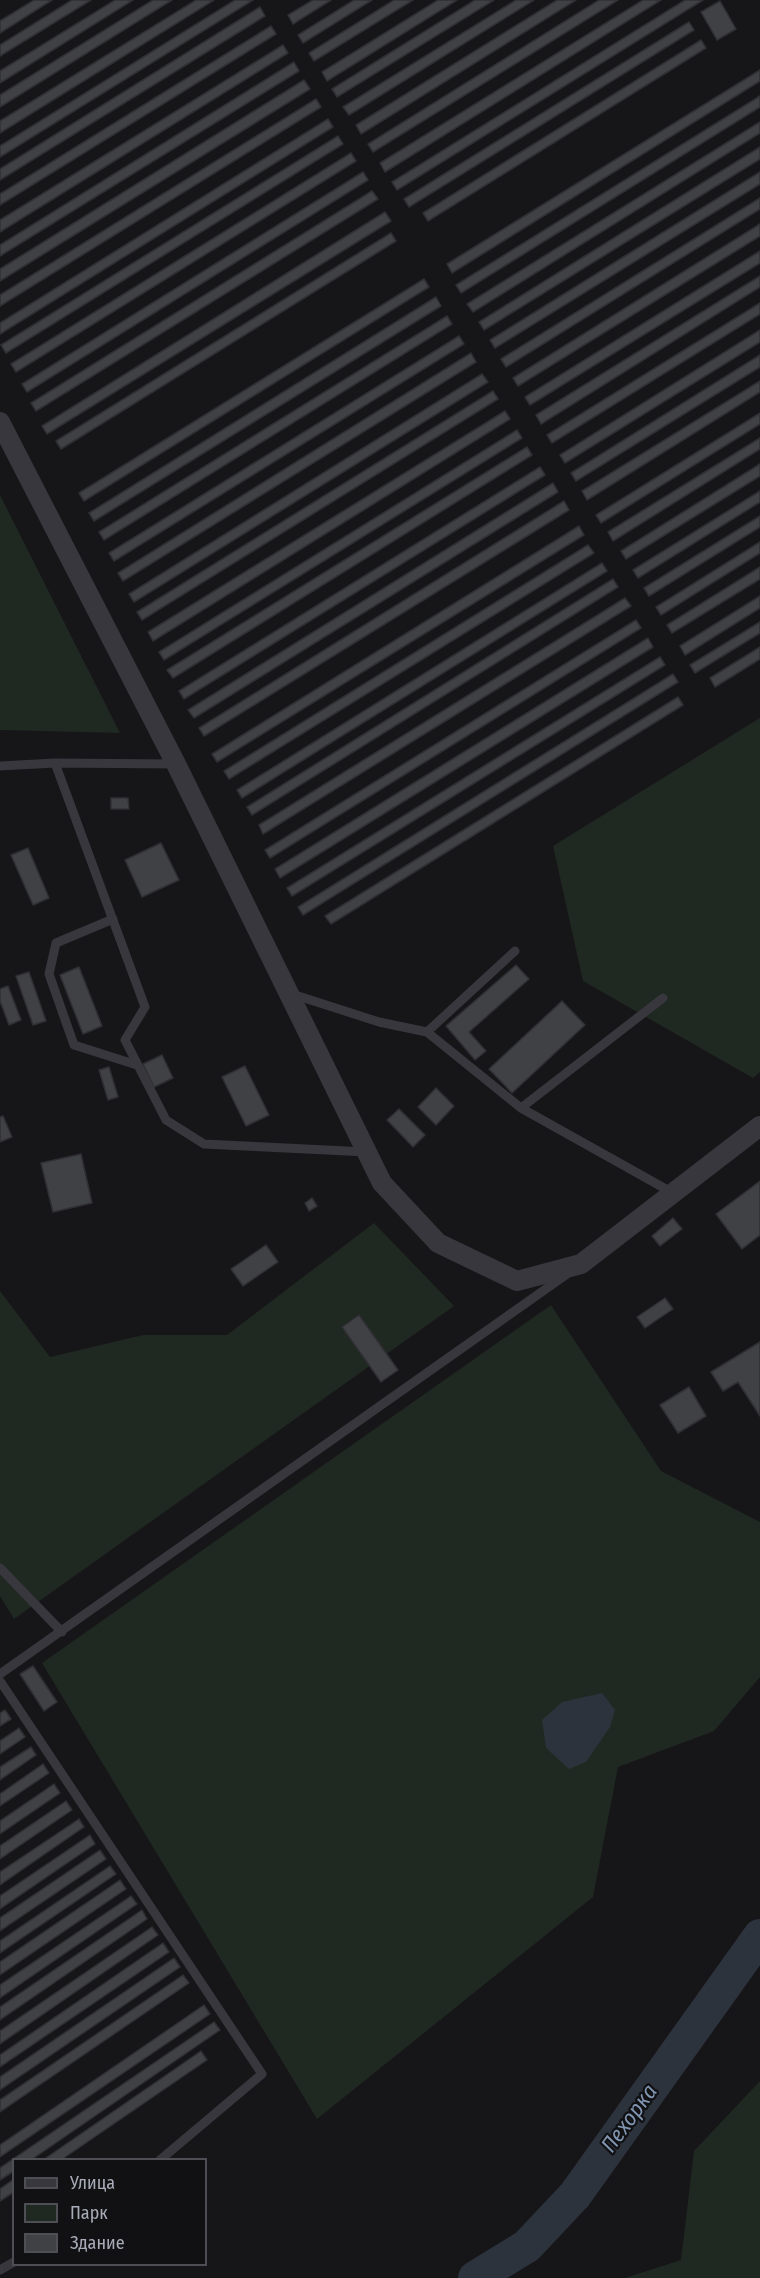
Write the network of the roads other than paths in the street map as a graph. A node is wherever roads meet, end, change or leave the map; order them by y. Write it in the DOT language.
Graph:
graph roads {
  1 [pos="0,422"];
  2 [pos="55,763"];
  3 [pos="176,764"];
  4 [pos="0,766"];
  5 [pos="113,919"];
  6 [pos="515,951"];
  7 [pos="289,993"];
  8 [pos="663,998"];
  9 [pos="427,1032"];
  10 [pos="137,1065"];
  11 [pos="521,1108"];
  12 [pos="760,1126"];
  13 [pos="367,1152"];
  14 [pos="673,1193"];
  15 [pos="581,1264"];
  16 [pos="0,1569"];
  17 [pos="62,1632"];
  18 [pos="0,1674"];
  19 [pos="0,1681"];
  20 [pos="162,2158"];
  1 -- 3 [label="street"];
  2 -- 3 [label="lane"];
  2 -- 4 [label="lane"];
  2 -- 5 [label="lane"];
  3 -- 7 [label="street"];
  5 -- 10 [label="lane"];
  5 -- 10 [label="lane"];
  6 -- 9 [label="lane"];
  7 -- 9 [label="lane"];
  7 -- 13 [label="street"];
  8 -- 11 [label="lane"];
  9 -- 11 [label="lane"];
  10 -- 13 [label="lane"];
  11 -- 14 [label="lane"];
  12 -- 14 [label="street"];
  13 -- 15 [label="street"];
  14 -- 15 [label="street"];
  15 -- 17 [label="lane"];
  16 -- 17 [label="lane"];
  17 -- 18 [label="lane"];
  19 -- 20 [label="lane"];
}
